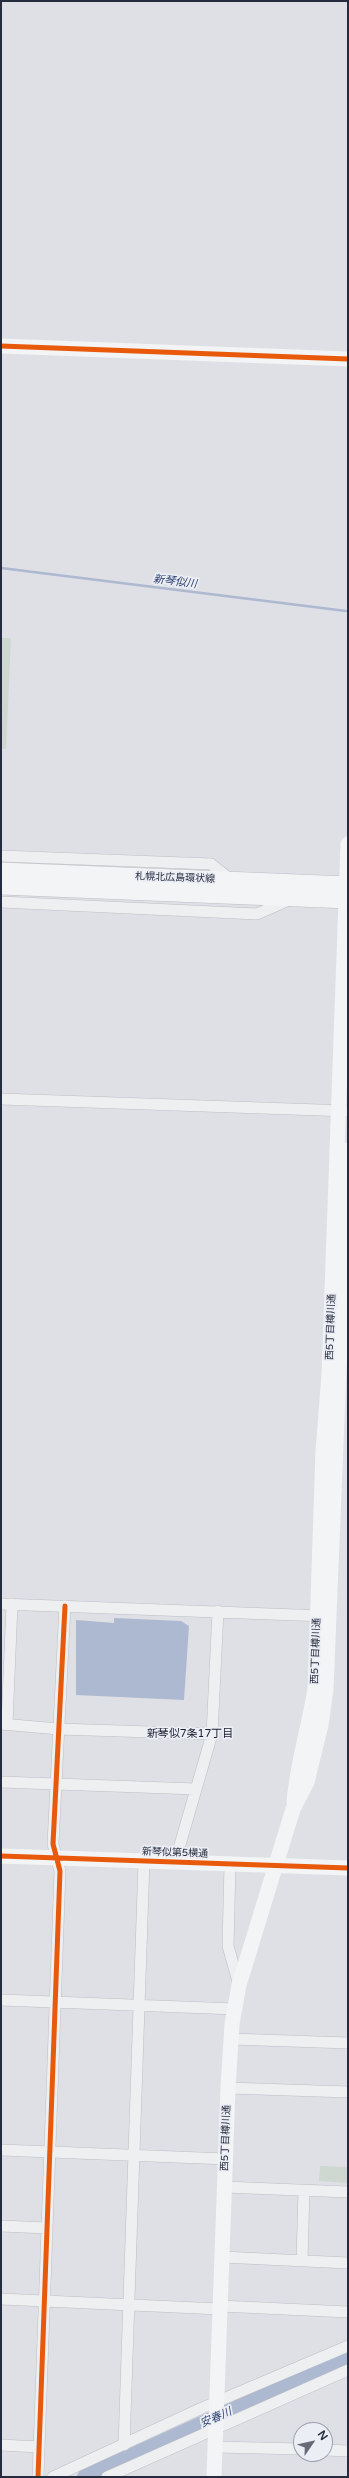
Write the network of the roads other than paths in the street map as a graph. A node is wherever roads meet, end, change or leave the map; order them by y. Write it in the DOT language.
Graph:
graph roads {
  1 [pos="1,346"];
  2 [pos="348,359"];
  3 [pos="348,844"];
  4 [pos="1,856"];
  5 [pos="1,871"];
  6 [pos="231,880"];
  7 [pos="1,886"];
  8 [pos="347,892"];
  9 [pos="293,898"];
  10 [pos="1,902"];
  11 [pos="1,1099"];
  12 [pos="343,1111"];
  13 [pos="348,1150"];
  14 [pos="6,1604"];
  15 [pos="65,1606"];
  16 [pos="218,1611"];
  17 [pos="322,1616"];
  18 [pos="6,1659"];
  19 [pos="4,1724"];
  20 [pos="59,1729"];
  21 [pos="212,1734"];
  22 [pos="1,1782"];
  23 [pos="56,1784"];
  24 [pos="196,1789"];
  25 [pos="1,1856"];
  26 [pos="56,1858"];
  27 [pos="144,1861"];
  28 [pos="175,1862"];
  29 [pos="230,1864"];
  30 [pos="276,1865"];
  31 [pos="348,1868"];
  32 [pos="239,1985"];
  33 [pos="1,2000"];
  34 [pos="55,2001"];
  35 [pos="140,2005"];
  36 [pos="235,2009"];
  37 [pos="231,2039"];
  38 [pos="348,2044"];
  39 [pos="228,2088"];
  40 [pos="348,2092"];
  41 [pos="1,2150"];
  42 [pos="50,2152"];
  43 [pos="135,2156"];
  44 [pos="226,2159"];
  45 [pos="224,2187"];
  46 [pos="304,2190"];
  47 [pos="348,2192"];
  48 [pos="1,2226"];
  49 [pos="47,2228"];
  50 [pos="222,2257"];
  51 [pos="302,2261"];
  52 [pos="348,2263"];
  53 [pos="1,2299"];
  54 [pos="45,2301"];
  55 [pos="129,2304"];
  56 [pos="220,2308"];
  57 [pos="348,2312"];
  58 [pos="348,2346"];
  59 [pos="348,2370"];
  60 [pos="217,2415"];
  61 [pos="1,2445"];
  62 [pos="124,2445"];
  63 [pos="39,2447"];
  64 [pos="216,2447"];
  65 [pos="293,2449"];
  66 [pos="333,2450"];
  67 [pos="348,2451"];
  68 [pos="124,2473"];
  69 [pos="38,2477"];
  70 [pos="53,2477"];
  71 [pos="107,2477"];
  72 [pos="214,2477"];
  1 -- 2 [label="main road"];
  3 -- 8 [label="main road, 西5丁目樽川通"];
  4 -- 6 [label="street"];
  5 -- 6 [label="main road, 札幌北広島環状線"];
  6 -- 8 [label="main road, 札幌北広島環状線"];
  7 -- 9 [label="main road, 札幌北広島環状線"];
  8 -- 9 [label="main road, 札幌北広島環状線"];
  8 -- 12 [label="main road, 西5丁目樽川通"];
  9 -- 10 [label="street"];
  11 -- 12 [label="street"];
  12 -- 17 [label="main road, 西5丁目樽川通"];
  13 -- 17 [label="main road, 西5丁目樽川通"];
  14 -- 15 [label="street"];
  14 -- 18 [label="street"];
  15 -- 16 [label="street"];
  15 -- 20 [label="street"];
  16 -- 17 [label="street"];
  16 -- 21 [label="street"];
  17 -- 30 [label="main road, 西5丁目樽川通"];
  18 -- 19 [label="street"];
  19 -- 20 [label="street"];
  20 -- 21 [label="street"];
  20 -- 23 [label="street"];
  21 -- 24 [label="street"];
  22 -- 23 [label="street"];
  23 -- 24 [label="street"];
  23 -- 26 [label="street"];
  24 -- 28 [label="street"];
  25 -- 26 [label="main road, 新琴似第5横通"];
  26 -- 27 [label="main road, 新琴似第5横通"];
  26 -- 34 [label="street"];
  27 -- 28 [label="main road, 新琴似第5横通"];
  27 -- 35 [label="street"];
  28 -- 29 [label="main road, 新琴似第5横通"];
  29 -- 30 [label="main road, 新琴似第5横通"];
  29 -- 32 [label="street"];
  30 -- 31 [label="main road, 新琴似第5横通"];
  30 -- 32 [label="main road, 西5丁目樽川通"];
  32 -- 36 [label="main road, 西5丁目樽川通"];
  33 -- 34 [label="street"];
  34 -- 35 [label="street"];
  34 -- 42 [label="street"];
  35 -- 36 [label="street"];
  35 -- 43 [label="street"];
  36 -- 37 [label="main road, 西5丁目樽川通"];
  37 -- 38 [label="street"];
  37 -- 39 [label="main road, 西5丁目樽川通"];
  39 -- 40 [label="street"];
  39 -- 44 [label="main road, 西5丁目樽川通"];
  41 -- 42 [label="street"];
  42 -- 43 [label="street"];
  42 -- 49 [label="street"];
  43 -- 44 [label="street"];
  43 -- 55 [label="street"];
  44 -- 45 [label="main road, 西5丁目樽川通"];
  45 -- 46 [label="street"];
  45 -- 50 [label="main road, 西5丁目樽川通"];
  46 -- 47 [label="street"];
  46 -- 51 [label="street"];
  48 -- 49 [label="street"];
  49 -- 54 [label="street"];
  50 -- 51 [label="street"];
  50 -- 56 [label="main road, 西5丁目樽川通"];
  51 -- 52 [label="street"];
  53 -- 54 [label="street"];
  54 -- 55 [label="street"];
  54 -- 63 [label="street"];
  55 -- 56 [label="street"];
  55 -- 62 [label="street"];
  56 -- 57 [label="street"];
  56 -- 60 [label="main road, 西5丁目樽川通"];
  58 -- 60 [label="street"];
  59 -- 60 [label="street"];
  60 -- 62 [label="street"];
  60 -- 64 [label="main road, 西5丁目樽川通"];
  60 -- 68 [label="street"];
  61 -- 63 [label="street"];
  62 -- 70 [label="street"];
  63 -- 69 [label="street"];
  64 -- 65 [label="street"];
  64 -- 72 [label="main road, 西5丁目樽川通"];
  66 -- 67 [label="street"];
  68 -- 71 [label="street"];
}
